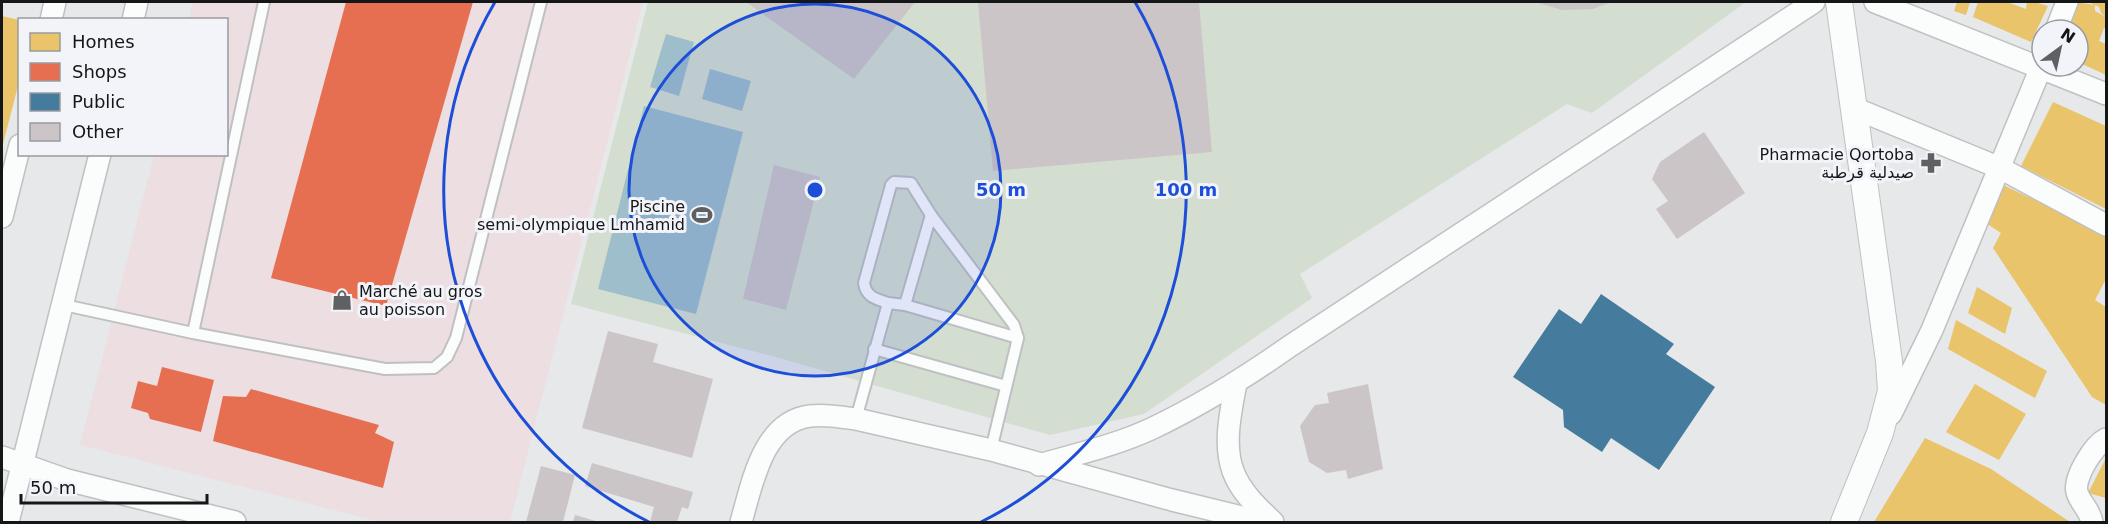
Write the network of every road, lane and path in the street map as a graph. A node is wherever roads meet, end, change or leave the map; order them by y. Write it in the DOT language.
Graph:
graph roads {
  1 [pos="138,2"];
  2 [pos="264,2"];
  3 [pos="541,2"];
  4 [pos="1814,2"];
  5 [pos="1839,2"];
  6 [pos="1875,2"];
  7 [pos="2067,2"];
  8 [pos="134,18"];
  9 [pos="2061,18"];
  10 [pos="2030,61"];
  11 [pos="2037,78"];
  12 [pos="2069,78"];
  13 [pos="2106,94"];
  14 [pos="1854,108"];
  15 [pos="18,153"];
  16 [pos="100,156"];
  17 [pos="2000,168"];
  18 [pos="931,215"];
  19 [pos="2,218"];
  20 [pos="2106,225"];
  21 [pos="888,303"];
  22 [pos="64,305"];
  23 [pos="905,305"];
  24 [pos="193,333"];
  25 [pos="1018,338"];
  26 [pos="874,349"];
  27 [pos="1236,383"];
  28 [pos="1006,386"];
  29 [pos="856,419"];
  30 [pos="1881,433"];
  31 [pos="2106,439"];
  32 [pos="991,450"];
  33 [pos="2,457"];
  34 [pos="22,464"];
  35 [pos="1040,465"];
  36 [pos="8,522"];
  37 [pos="235,522"];
  38 [pos="741,522"];
  39 [pos="1262,522"];
  40 [pos="1273,522"];
  41 [pos="1844,522"];
  42 [pos="2092,522"];
  1 -- 8 [label="street"];
  2 -- 24 [label="lane"];
  3 -- 24 [label="lane"];
  4 -- 27 [label="street"];
  5 -- 14 [label="street"];
  6 -- 10 [label="street"];
  7 -- 9 [label="street"];
  11 -- 17 [label="street"];
  12 -- 13 [label="street"];
  14 -- 17 [label="street"];
  14 -- 30 [label="street"];
  15 -- 19 [label="street"];
  16 -- 22 [label="street"];
  17 -- 20 [label="street"];
  17 -- 30 [label="street"];
  18 -- 21 [label="lane"];
  18 -- 23 [label="lane"];
  18 -- 25 [label="lane"];
  21 -- 23 [label="lane"];
  21 -- 26 [label="lane"];
  22 -- 24 [label="lane"];
  22 -- 34 [label="street"];
  23 -- 25 [label="lane"];
  25 -- 28 [label="lane"];
  26 -- 28 [label="lane"];
  26 -- 29 [label="lane"];
  27 -- 35 [label="street"];
  27 -- 40 [label="street"];
  28 -- 32 [label="lane"];
  29 -- 32 [label="street"];
  29 -- 38 [label="street"];
  30 -- 41 [label="street"];
  31 -- 42 [label="street"];
  32 -- 35 [label="street"];
  33 -- 34 [label="street"];
  34 -- 36 [label="street"];
  34 -- 37 [label="street"];
  35 -- 39 [label="street"];
}
